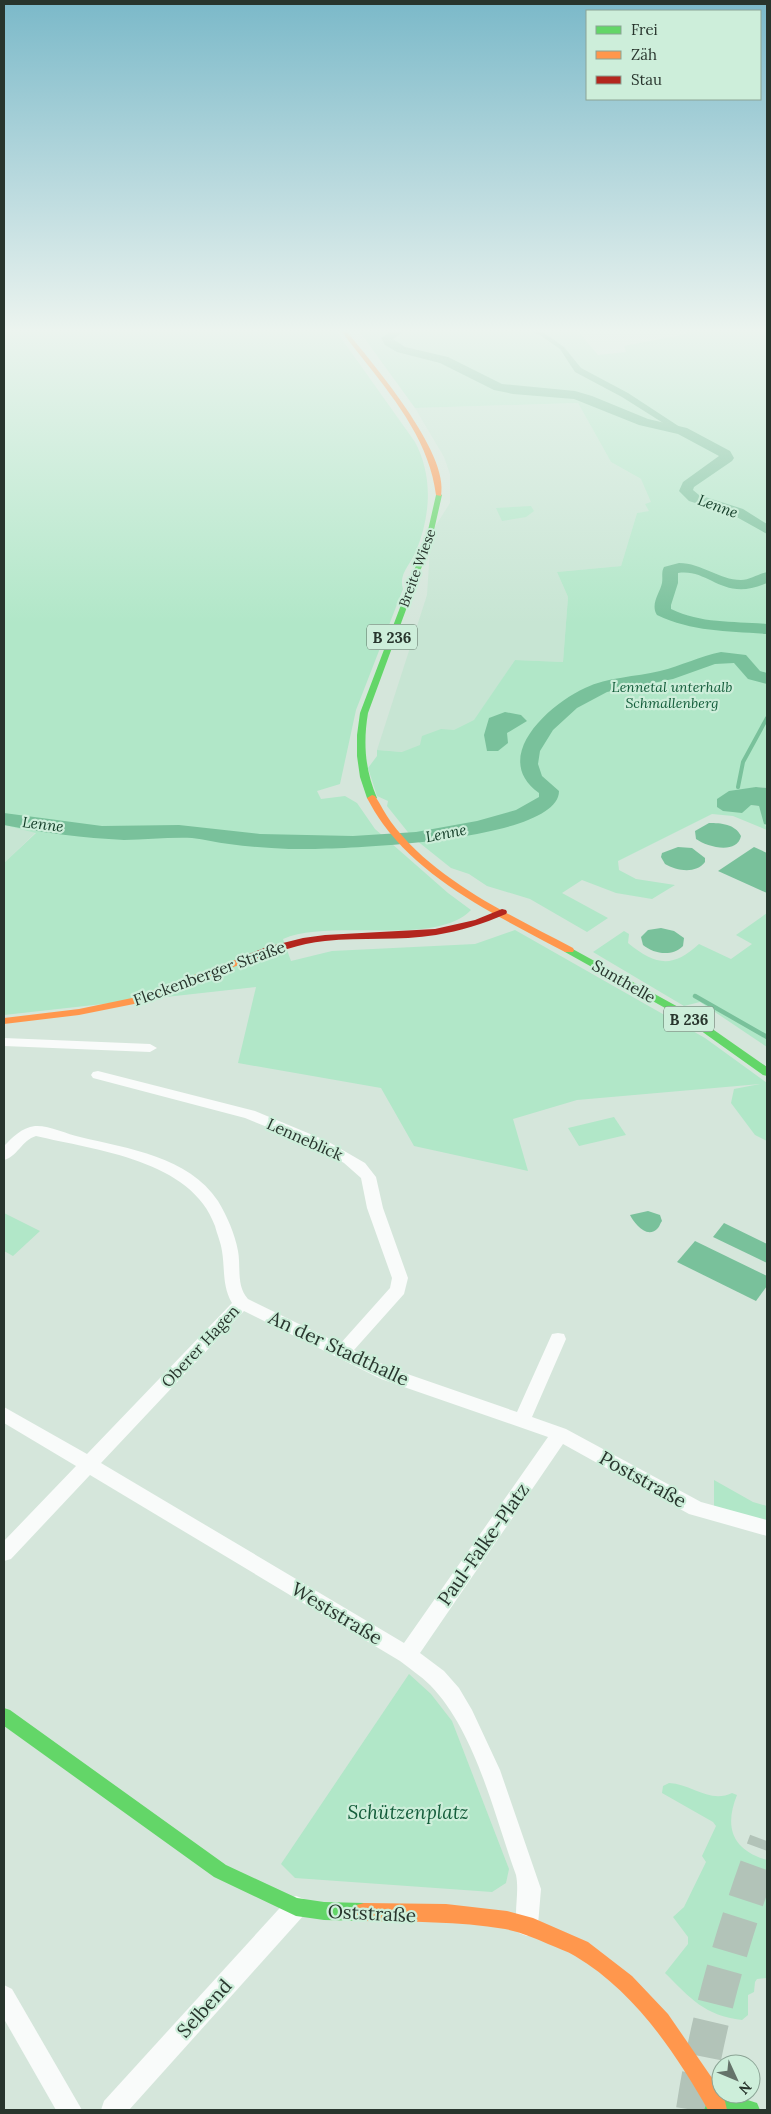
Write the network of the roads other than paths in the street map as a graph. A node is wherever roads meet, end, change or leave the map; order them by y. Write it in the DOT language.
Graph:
graph roads {
  1 [pos="412,427"];
  2 [pos="502,912"];
  3 [pos="4,1021"];
  4 [pos="4,1042"];
  5 [pos="150,1048"];
  6 [pos="767,1072"];
  7 [pos="98,1075"];
  8 [pos="4,1155"];
  9 [pos="242,1303"];
  10 [pos="558,1339"];
  11 [pos="342,1353"];
  12 [pos="4,1414"];
  13 [pos="522,1421"];
  14 [pos="560,1434"];
  15 [pos="88,1464"];
  16 [pos="767,1528"];
  17 [pos="4,1553"];
  18 [pos="407,1655"];
  19 [pos="4,1716"];
  20 [pos="296,1907"];
  21 [pos="527,1925"];
  22 [pos="4,1997"];
  23 [pos="716,2109"];
  24 [pos="70,2110"];
  25 [pos="112,2110"];
  26 [pos="750,2110"];
  1 -- 2 [label="main road, Breite Wiese / B 236"];
  2 -- 3 [label="main road, Fleckenberger Straße"];
  2 -- 6 [label="main road, Sunthelle / B 236"];
  4 -- 5 [label="street"];
  7 -- 11 [label="street, Lenneblick"];
  8 -- 9 [label="street, Oberer Hagen"];
  9 -- 11 [label="street, An der Stadthalle"];
  9 -- 15 [label="street, Oberer Hagen"];
  10 -- 13 [label="street"];
  11 -- 13 [label="street, An der Stadthalle"];
  12 -- 15 [label="street, Weststraße"];
  13 -- 14 [label="street, Poststraße"];
  14 -- 16 [label="street, Poststraße"];
  14 -- 18 [label="street, Paul-Falke-Platz"];
  15 -- 17 [label="street, Oberer Hagen"];
  15 -- 18 [label="street, Weststraße"];
  18 -- 21 [label="street, Weststraße"];
  19 -- 20 [label="main road, Oststraße"];
  20 -- 21 [label="main road, Oststraße"];
  20 -- 25 [label="street, Selbend"];
  21 -- 23 [label="main road, Oststraße"];
  22 -- 24 [label="street"];
  23 -- 26 [label="main road"];
}
